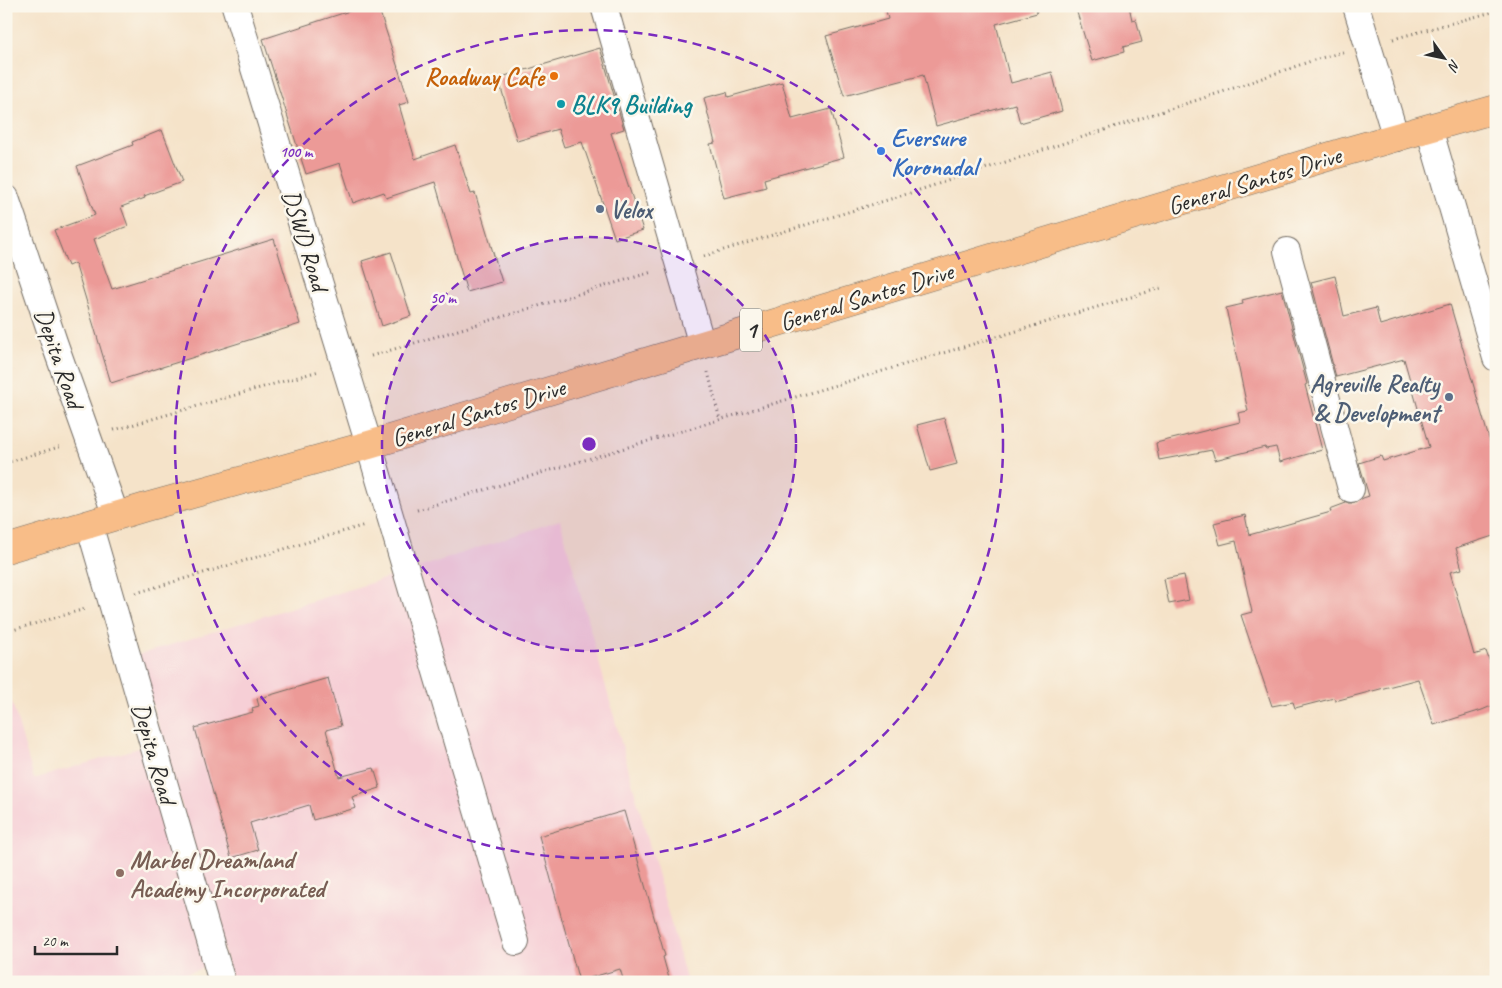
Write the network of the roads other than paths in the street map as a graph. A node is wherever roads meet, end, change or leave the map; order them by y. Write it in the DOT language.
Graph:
graph roads {
  1 [pos="235,6"];
  2 [pos="604,6"];
  3 [pos="1356,6"];
  4 [pos="1496,109"];
  5 [pos="1429,128"];
  6 [pos="1396,138"];
  7 [pos="6,198"];
  8 [pos="1287,251"];
  9 [pos="702,345"];
  10 [pos="1496,358"];
  11 [pos="369,445"];
  12 [pos="1351,489"];
  13 [pos="116,516"];
  14 [pos="89,524"];
  15 [pos="6,549"];
  16 [pos="516,942"];
  17 [pos="222,982"];
  1 -- 11 [label="street, DSWD Road"];
  2 -- 9 [label="street"];
  3 -- 6 [label="street"];
  4 -- 5 [label="highway, General Santos Drive / 1"];
  5 -- 6 [label="highway, General Santos Drive / 1"];
  5 -- 10 [label="street"];
  6 -- 9 [label="highway, General Santos Drive / 1"];
  7 -- 13 [label="street, Depita Road"];
  8 -- 12 [label="street"];
  9 -- 11 [label="highway, General Santos Drive / 1"];
  11 -- 13 [label="highway, General Santos Drive / 1"];
  11 -- 16 [label="street, DSWD Road"];
  13 -- 14 [label="highway, General Santos Drive / 1"];
  14 -- 15 [label="highway, General Santos Drive / 1"];
  14 -- 17 [label="street, Depita Road"];
}
